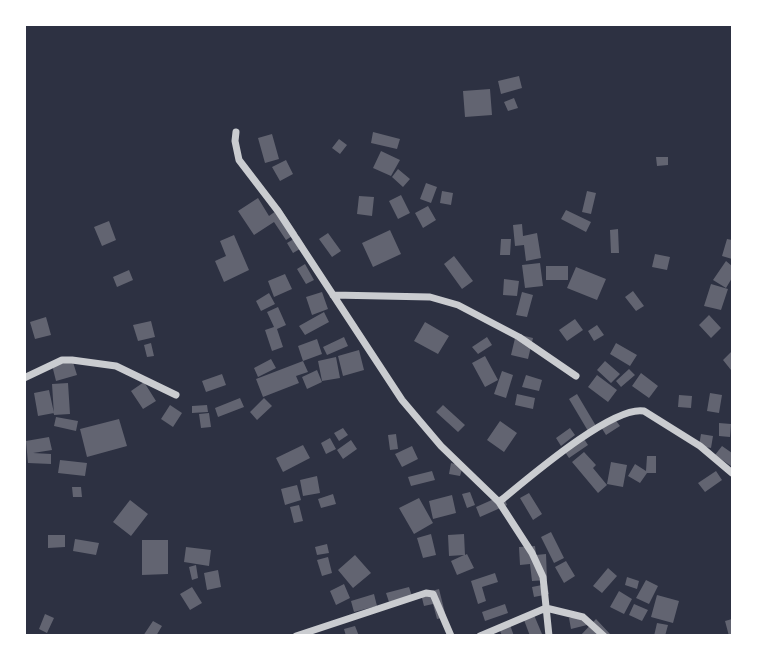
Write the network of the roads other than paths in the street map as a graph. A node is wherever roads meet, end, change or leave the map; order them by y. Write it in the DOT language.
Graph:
graph roads {
  1 [pos="236,132"];
  2 [pos="333,295"];
  3 [pos="576,376"];
  4 [pos="24,378"];
  5 [pos="176,395"];
  6 [pos="733,473"];
  7 [pos="499,502"];
  8 [pos="546,608"];
  9 [pos="296,635"];
  10 [pos="451,635"];
  11 [pos="480,635"];
  12 [pos="550,635"];
  13 [pos="604,635"];
  1 -- 2 [label="street"];
  2 -- 3 [label="street"];
  2 -- 7 [label="street"];
  4 -- 5 [label="street"];
  6 -- 7 [label="street"];
  7 -- 8 [label="street"];
  8 -- 11 [label="street"];
  8 -- 12 [label="street"];
  8 -- 13 [label="street"];
  9 -- 10 [label="street"];
}
